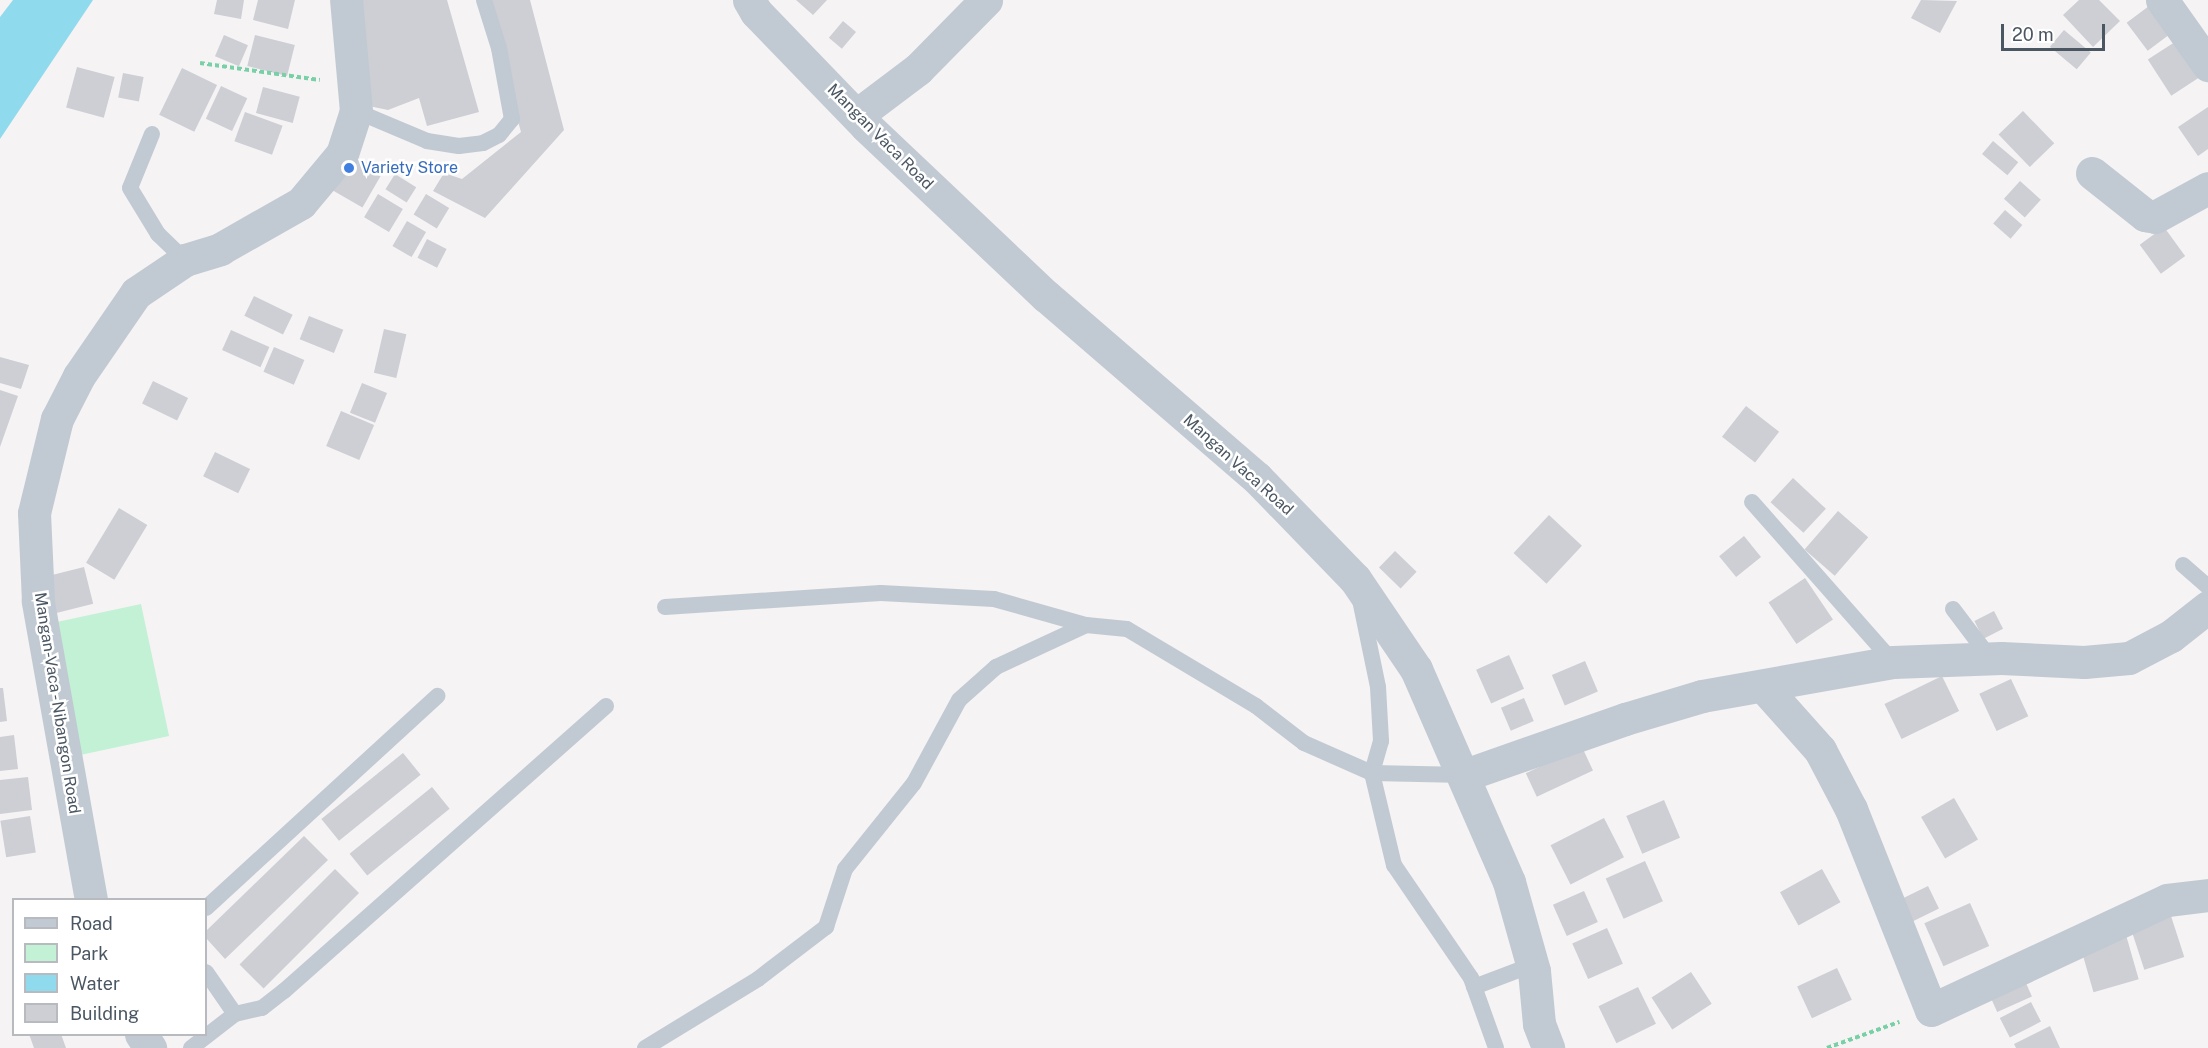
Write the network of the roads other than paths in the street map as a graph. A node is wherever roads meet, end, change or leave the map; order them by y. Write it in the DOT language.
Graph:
graph roads {
  1 [pos="346,0"];
  2 [pos="484,0"];
  3 [pos="749,0"];
  4 [pos="986,0"];
  5 [pos="2162,0"];
  6 [pos="2208,65"];
  7 [pos="355,98"];
  8 [pos="856,115"];
  9 [pos="152,134"];
  10 [pos="2092,173"];
  11 [pos="2208,188"];
  12 [pos="185,260"];
  13 [pos="1752,502"];
  14 [pos="2183,565"];
  15 [pos="1355,579"];
  16 [pos="664,607"];
  17 [pos="1953,609"];
  18 [pos="2205,610"];
  19 [pos="1086,625"];
  20 [pos="1990,658"];
  21 [pos="1893,662"];
  22 [pos="1763,686"];
  23 [pos="437,696"];
  24 [pos="606,706"];
  25 [pos="1372,773"];
  26 [pos="1465,776"];
  27 [pos="2208,895"];
  28 [pos="91,898"];
  29 [pos="207,907"];
  30 [pos="1532,965"];
  31 [pos="207,973"];
  32 [pos="1474,987"];
  33 [pos="235,1014"];
  34 [pos="207,1035"];
  35 [pos="206,1036"];
  36 [pos="190,1048"];
  37 [pos="645,1048"];
  38 [pos="1496,1048"];
  39 [pos="1548,1048"];
  1 -- 7 [label="street, Mangan-Vaca - Nibangon Road"];
  2 -- 7 [label="lane"];
  3 -- 8 [label="street, Mangan Vaca Road"];
  4 -- 8 [label="street"];
  5 -- 6 [label="street"];
  7 -- 12 [label="street, Mangan-Vaca - Nibangon Road"];
  8 -- 15 [label="street, Mangan Vaca Road"];
  9 -- 12 [label="lane"];
  10 -- 11 [label="street"];
  12 -- 28 [label="street, Mangan-Vaca - Nibangon Road"];
  13 -- 21 [label="lane"];
  14 -- 18 [label="lane"];
  15 -- 25 [label="lane"];
  15 -- 26 [label="street, Mangan Vaca Road"];
  16 -- 19 [label="lane"];
  17 -- 20 [label="lane"];
  18 -- 20 [label="street"];
  19 -- 25 [label="lane"];
  19 -- 37 [label="lane"];
  20 -- 21 [label="street"];
  21 -- 22 [label="street"];
  22 -- 26 [label="street"];
  22 -- 27 [label="street"];
  23 -- 29 [label="lane"];
  24 -- 33 [label="lane"];
  25 -- 26 [label="lane"];
  25 -- 32 [label="lane"];
  26 -- 30 [label="street, Mangan Vaca Road"];
  30 -- 32 [label="lane"];
  30 -- 39 [label="street, Mangan Vaca Road"];
  31 -- 33 [label="lane"];
  32 -- 38 [label="lane"];
  33 -- 34 [label="lane"];
  35 -- 36 [label="lane"];
}
